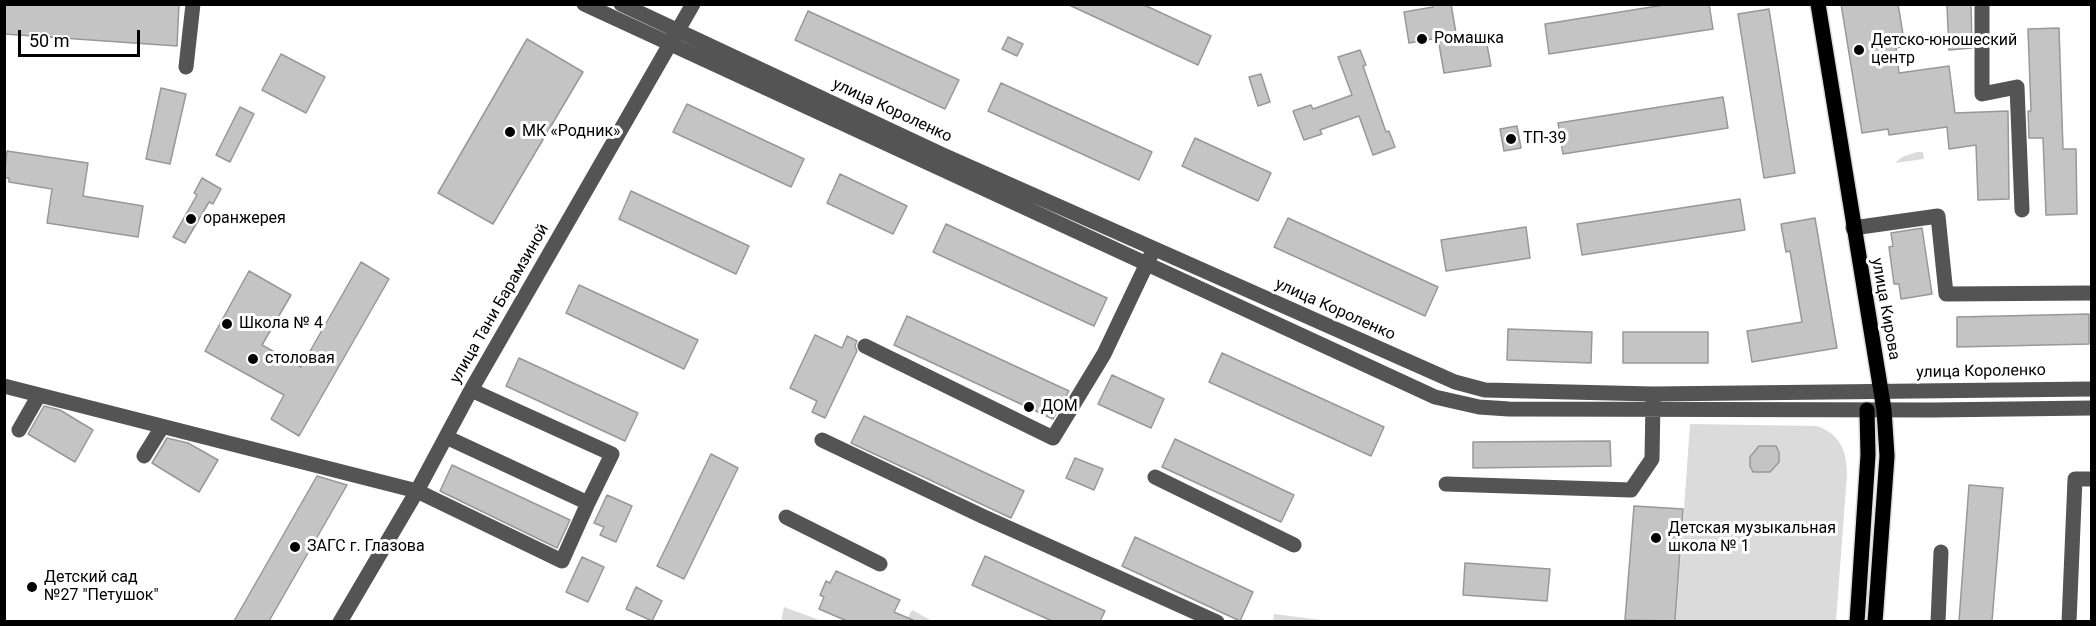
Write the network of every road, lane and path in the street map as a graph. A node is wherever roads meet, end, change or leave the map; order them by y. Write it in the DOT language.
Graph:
graph roads {
  1 [pos="193,4"];
  2 [pos="584,4"];
  3 [pos="621,4"];
  4 [pos="693,4"];
  5 [pos="1818,4"];
  6 [pos="1982,4"];
  7 [pos="679,31"];
  8 [pos="670,46"];
  9 [pos="186,67"];
  10 [pos="2022,210"];
  11 [pos="1853,228"];
  12 [pos="1153,250"];
  13 [pos="1146,264"];
  14 [pos="2091,293"];
  15 [pos="865,346"];
  16 [pos="4,386"];
  17 [pos="2091,389"];
  18 [pos="471,390"];
  19 [pos="1881,391"];
  20 [pos="39,395"];
  21 [pos="1653,402"];
  22 [pos="2091,408"];
  23 [pos="1867,410"];
  24 [pos="1884,410"];
  25 [pos="162,427"];
  26 [pos="19,430"];
  27 [pos="446,437"];
  28 [pos="822,440"];
  29 [pos="144,456"];
  30 [pos="1155,477"];
  31 [pos="2091,479"];
  32 [pos="1446,484"];
  33 [pos="417,491"];
  34 [pos="588,502"];
  35 [pos="786,517"];
  36 [pos="1294,545"];
  37 [pos="1941,552"];
  38 [pos="879,564"];
  39 [pos="340,621"];
  40 [pos="1217,621"];
  41 [pos="1857,621"];
  42 [pos="1875,621"];
  43 [pos="1938,621"];
  44 [pos="2069,621"];
  1 -- 9 [label="street"];
  2 -- 8 [label="street, улица Короленко"];
  3 -- 7 [label="street, улица Короленко"];
  4 -- 7 [label="street, улица Тани Барамзиной"];
  5 -- 11 [label="main road, улица Кирова"];
  6 -- 10 [label="street"];
  7 -- 8 [label="street, улица Тани Барамзиной"];
  7 -- 12 [label="street, улица Короленко"];
  8 -- 13 [label="street, улица Короленко"];
  8 -- 18 [label="street, улица Тани Барамзиной"];
  11 -- 14 [label="street"];
  11 -- 19 [label="main road, улица Кирова"];
  12 -- 13 [label="street"];
  12 -- 21 [label="street, улица Короленко"];
  13 -- 15 [label="street"];
  13 -- 21 [label="street, улица Короленко"];
  16 -- 20 [label="street"];
  17 -- 19 [label="street, улица Короленко"];
  18 -- 27 [label="street, улица Тани Барамзиной"];
  18 -- 34 [label="street"];
  19 -- 21 [label="street, улица Короленко"];
  19 -- 23 [label="street"];
  19 -- 24 [label="main road, улица Кирова"];
  20 -- 25 [label="street"];
  20 -- 26 [label="street"];
  21 -- 23 [label="street, улица Короленко"];
  21 -- 32 [label="street"];
  22 -- 24 [label="street, улица Короленко"];
  23 -- 24 [label="street, улица Короленко"];
  23 -- 41 [label="main road"];
  24 -- 42 [label="main road, улица Кирова"];
  25 -- 29 [label="street"];
  25 -- 33 [label="street"];
  27 -- 33 [label="street, улица Тани Барамзиной"];
  27 -- 34 [label="street"];
  28 -- 40 [label="street"];
  30 -- 36 [label="street"];
  31 -- 44 [label="street"];
  33 -- 34 [label="street"];
  33 -- 39 [label="street, улица Тани Барамзиной"];
  35 -- 38 [label="street"];
  37 -- 43 [label="street"];
}
